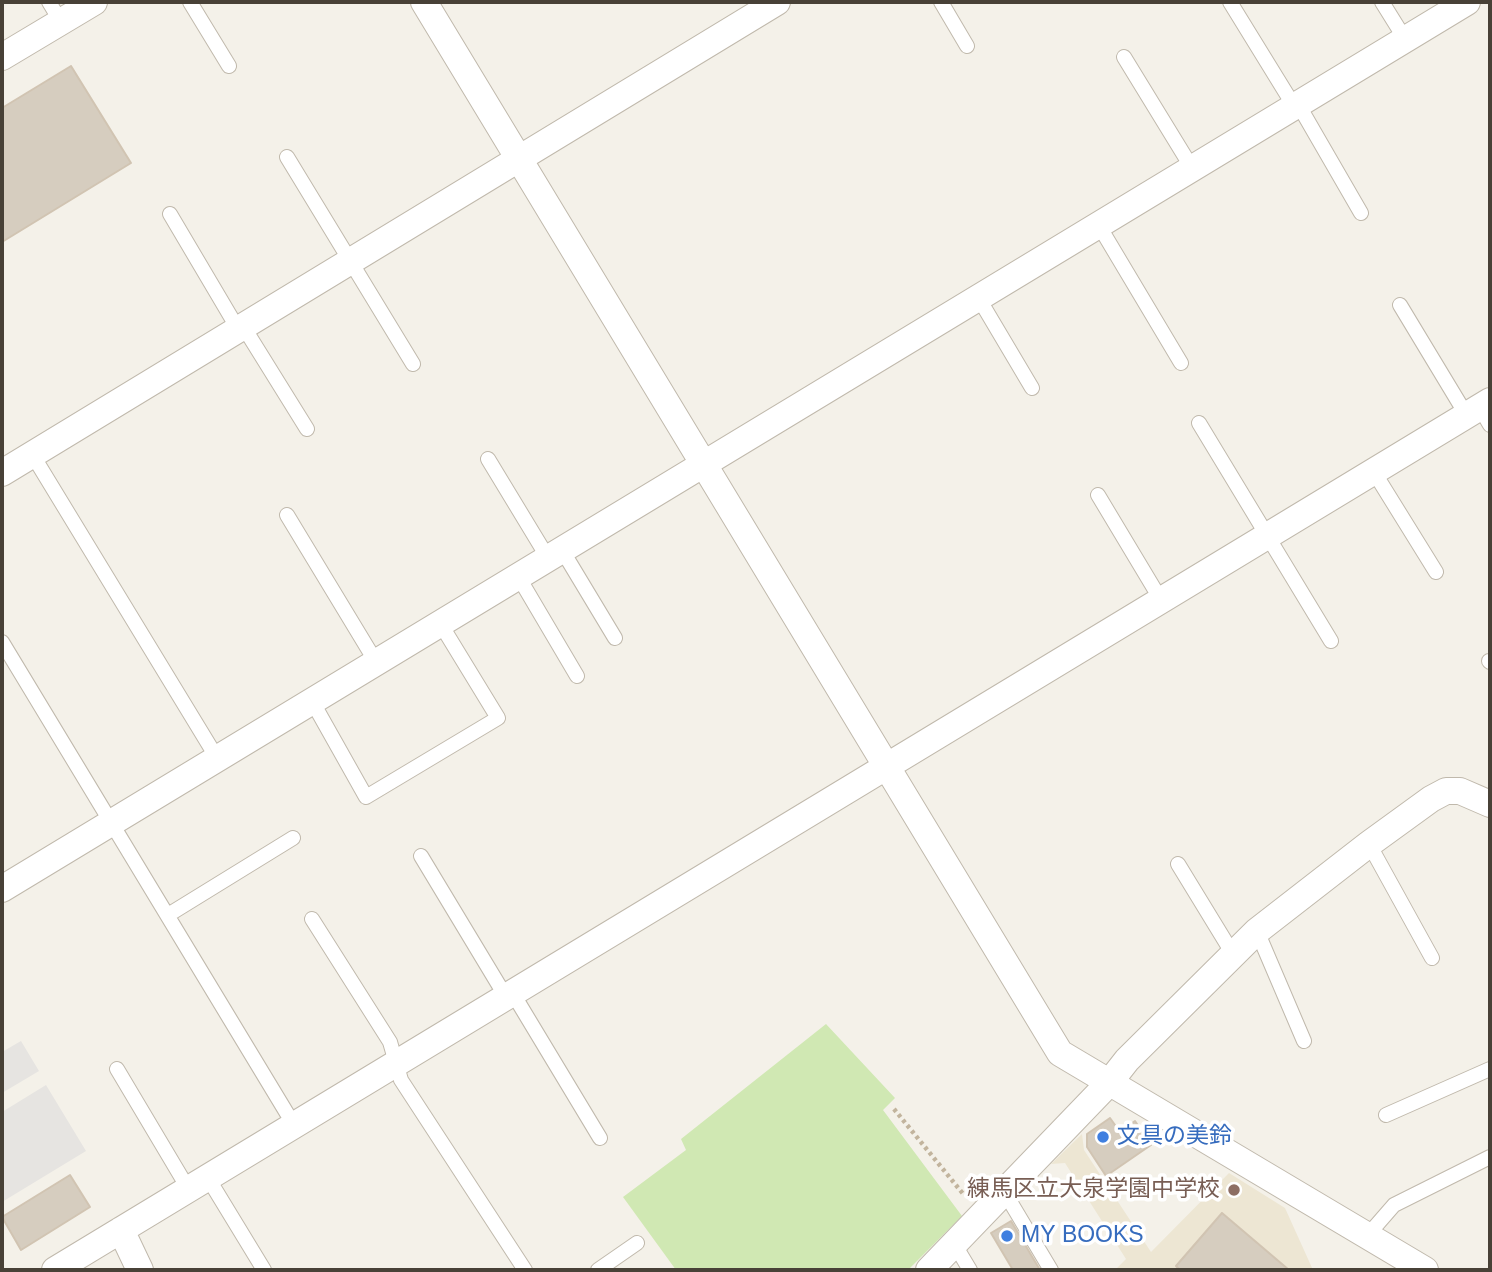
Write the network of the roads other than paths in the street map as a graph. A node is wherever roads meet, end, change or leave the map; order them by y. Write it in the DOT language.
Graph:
graph roads {
  1 [pos="94,2"];
  2 [pos="190,2"];
  3 [pos="424,2"];
  4 [pos="777,2"];
  5 [pos="941,2"];
  6 [pos="1230,2"];
  7 [pos="1382,2"];
  8 [pos="1467,2"];
  9 [pos="55,12"];
  10 [pos="1405,39"];
  11 [pos="967,46"];
  12 [pos="2,57"];
  13 [pos="1124,57"];
  14 [pos="229,66"];
  15 [pos="1296,105"];
  16 [pos="287,157"];
  17 [pos="519,160"];
  18 [pos="1192,168"];
  19 [pos="1361,213"];
  20 [pos="170,215"];
  21 [pos="1098,224"];
  22 [pos="351,262"];
  23 [pos="978,298"];
  24 [pos="1401,305"];
  25 [pos="240,327"];
  26 [pos="1181,363"];
  27 [pos="414,364"];
  28 [pos="1032,388"];
  29 [pos="1482,412"];
  30 [pos="1199,423"];
  31 [pos="307,429"];
  32 [pos="32,454"];
  33 [pos="488,459"];
  34 [pos="704,464"];
  35 [pos="1374,472"];
  36 [pos="2,473"];
  37 [pos="1098,495"];
  38 [pos="287,515"];
  39 [pos="1266,536"];
  40 [pos="555,554"];
  41 [pos="1436,572"];
  42 [pos="518,576"];
  43 [pos="1161,600"];
  44 [pos="440,623"];
  45 [pos="615,638"];
  46 [pos="1331,641"];
  47 [pos="2,642"];
  48 [pos="376,662"];
  49 [pos="577,676"];
  50 [pos="312,701"];
  51 [pos="217,758"];
  52 [pos="886,765"];
  53 [pos="1490,804"];
  54 [pos="111,822"];
  55 [pos="293,838"];
  56 [pos="1368,844"];
  57 [pos="421,856"];
  58 [pos="1178,864"];
  59 [pos="3,886"];
  60 [pos="168,915"];
  61 [pos="312,919"];
  62 [pos="1257,932"];
  63 [pos="1233,954"];
  64 [pos="1432,958"];
  65 [pos="509,994"];
  66 [pos="1304,1041"];
  67 [pos="396,1062"];
  68 [pos="117,1069"];
  69 [pos="1490,1069"];
  70 [pos="1109,1083"];
  71 [pos="1386,1115"];
  72 [pos="294,1125"];
  73 [pos="600,1138"];
  74 [pos="1490,1157"];
  75 [pos="198,1184"];
  76 [pos="1005,1193"];
  77 [pos="121,1230"];
  78 [pos="1367,1236"];
  79 [pos="637,1243"];
  80 [pos="955,1245"];
  81 [pos="55,1270"];
  82 [pos="140,1270"];
  83 [pos="264,1270"];
  84 [pos="525,1270"];
  85 [pos="598,1270"];
  86 [pos="929,1270"];
  87 [pos="970,1270"];
  88 [pos="1051,1270"];
  89 [pos="1425,1270"];
  1 -- 9 [label="street"];
  2 -- 14 [label="lane"];
  3 -- 17 [label="street"];
  4 -- 17 [label="street"];
  5 -- 11 [label="lane"];
  6 -- 15 [label="lane"];
  7 -- 10 [label="lane"];
  8 -- 10 [label="street"];
  9 -- 12 [label="street"];
  10 -- 15 [label="street"];
  13 -- 18 [label="lane"];
  15 -- 18 [label="street"];
  15 -- 19 [label="lane"];
  16 -- 22 [label="lane"];
  17 -- 22 [label="street"];
  17 -- 34 [label="street"];
  18 -- 21 [label="street"];
  20 -- 25 [label="lane"];
  21 -- 23 [label="street"];
  21 -- 26 [label="lane"];
  22 -- 25 [label="street"];
  22 -- 27 [label="lane"];
  23 -- 28 [label="lane"];
  23 -- 34 [label="street"];
  24 -- 29 [label="lane"];
  25 -- 31 [label="lane"];
  25 -- 32 [label="street"];
  29 -- 35 [label="street"];
  30 -- 39 [label="lane"];
  32 -- 36 [label="street"];
  32 -- 51 [label="lane"];
  33 -- 40 [label="lane"];
  34 -- 40 [label="street"];
  34 -- 52 [label="street"];
  35 -- 39 [label="street"];
  35 -- 41 [label="lane"];
  37 -- 43 [label="lane"];
  38 -- 48 [label="lane"];
  39 -- 43 [label="street"];
  39 -- 46 [label="lane"];
  40 -- 42 [label="street"];
  40 -- 45 [label="lane"];
  42 -- 44 [label="street"];
  42 -- 49 [label="lane"];
  43 -- 52 [label="street"];
  44 -- 48 [label="street"];
  44 -- 50 [label="lane"];
  47 -- 54 [label="lane"];
  48 -- 50 [label="street"];
  50 -- 51 [label="street"];
  51 -- 54 [label="street"];
  52 -- 65 [label="street"];
  52 -- 70 [label="street"];
  53 -- 56 [label="street"];
  54 -- 59 [label="street"];
  54 -- 60 [label="lane"];
  55 -- 60 [label="lane"];
  56 -- 62 [label="street"];
  56 -- 64 [label="lane"];
  57 -- 65 [label="lane"];
  58 -- 63 [label="lane"];
  60 -- 72 [label="lane"];
  61 -- 67 [label="lane"];
  62 -- 63 [label="street"];
  62 -- 66 [label="lane"];
  63 -- 70 [label="street"];
  65 -- 67 [label="street"];
  65 -- 73 [label="lane"];
  67 -- 72 [label="street"];
  67 -- 84 [label="lane"];
  68 -- 75 [label="lane"];
  69 -- 71 [label="lane"];
  70 -- 76 [label="street"];
  70 -- 78 [label="street"];
  72 -- 75 [label="street"];
  74 -- 78 [label="lane"];
  75 -- 77 [label="street"];
  75 -- 83 [label="lane"];
  76 -- 80 [label="street"];
  76 -- 88 [label="lane"];
  77 -- 81 [label="street"];
  77 -- 82 [label="street"];
  78 -- 89 [label="street"];
  79 -- 85 [label="lane"];
  80 -- 86 [label="street"];
  80 -- 87 [label="lane"];
}
